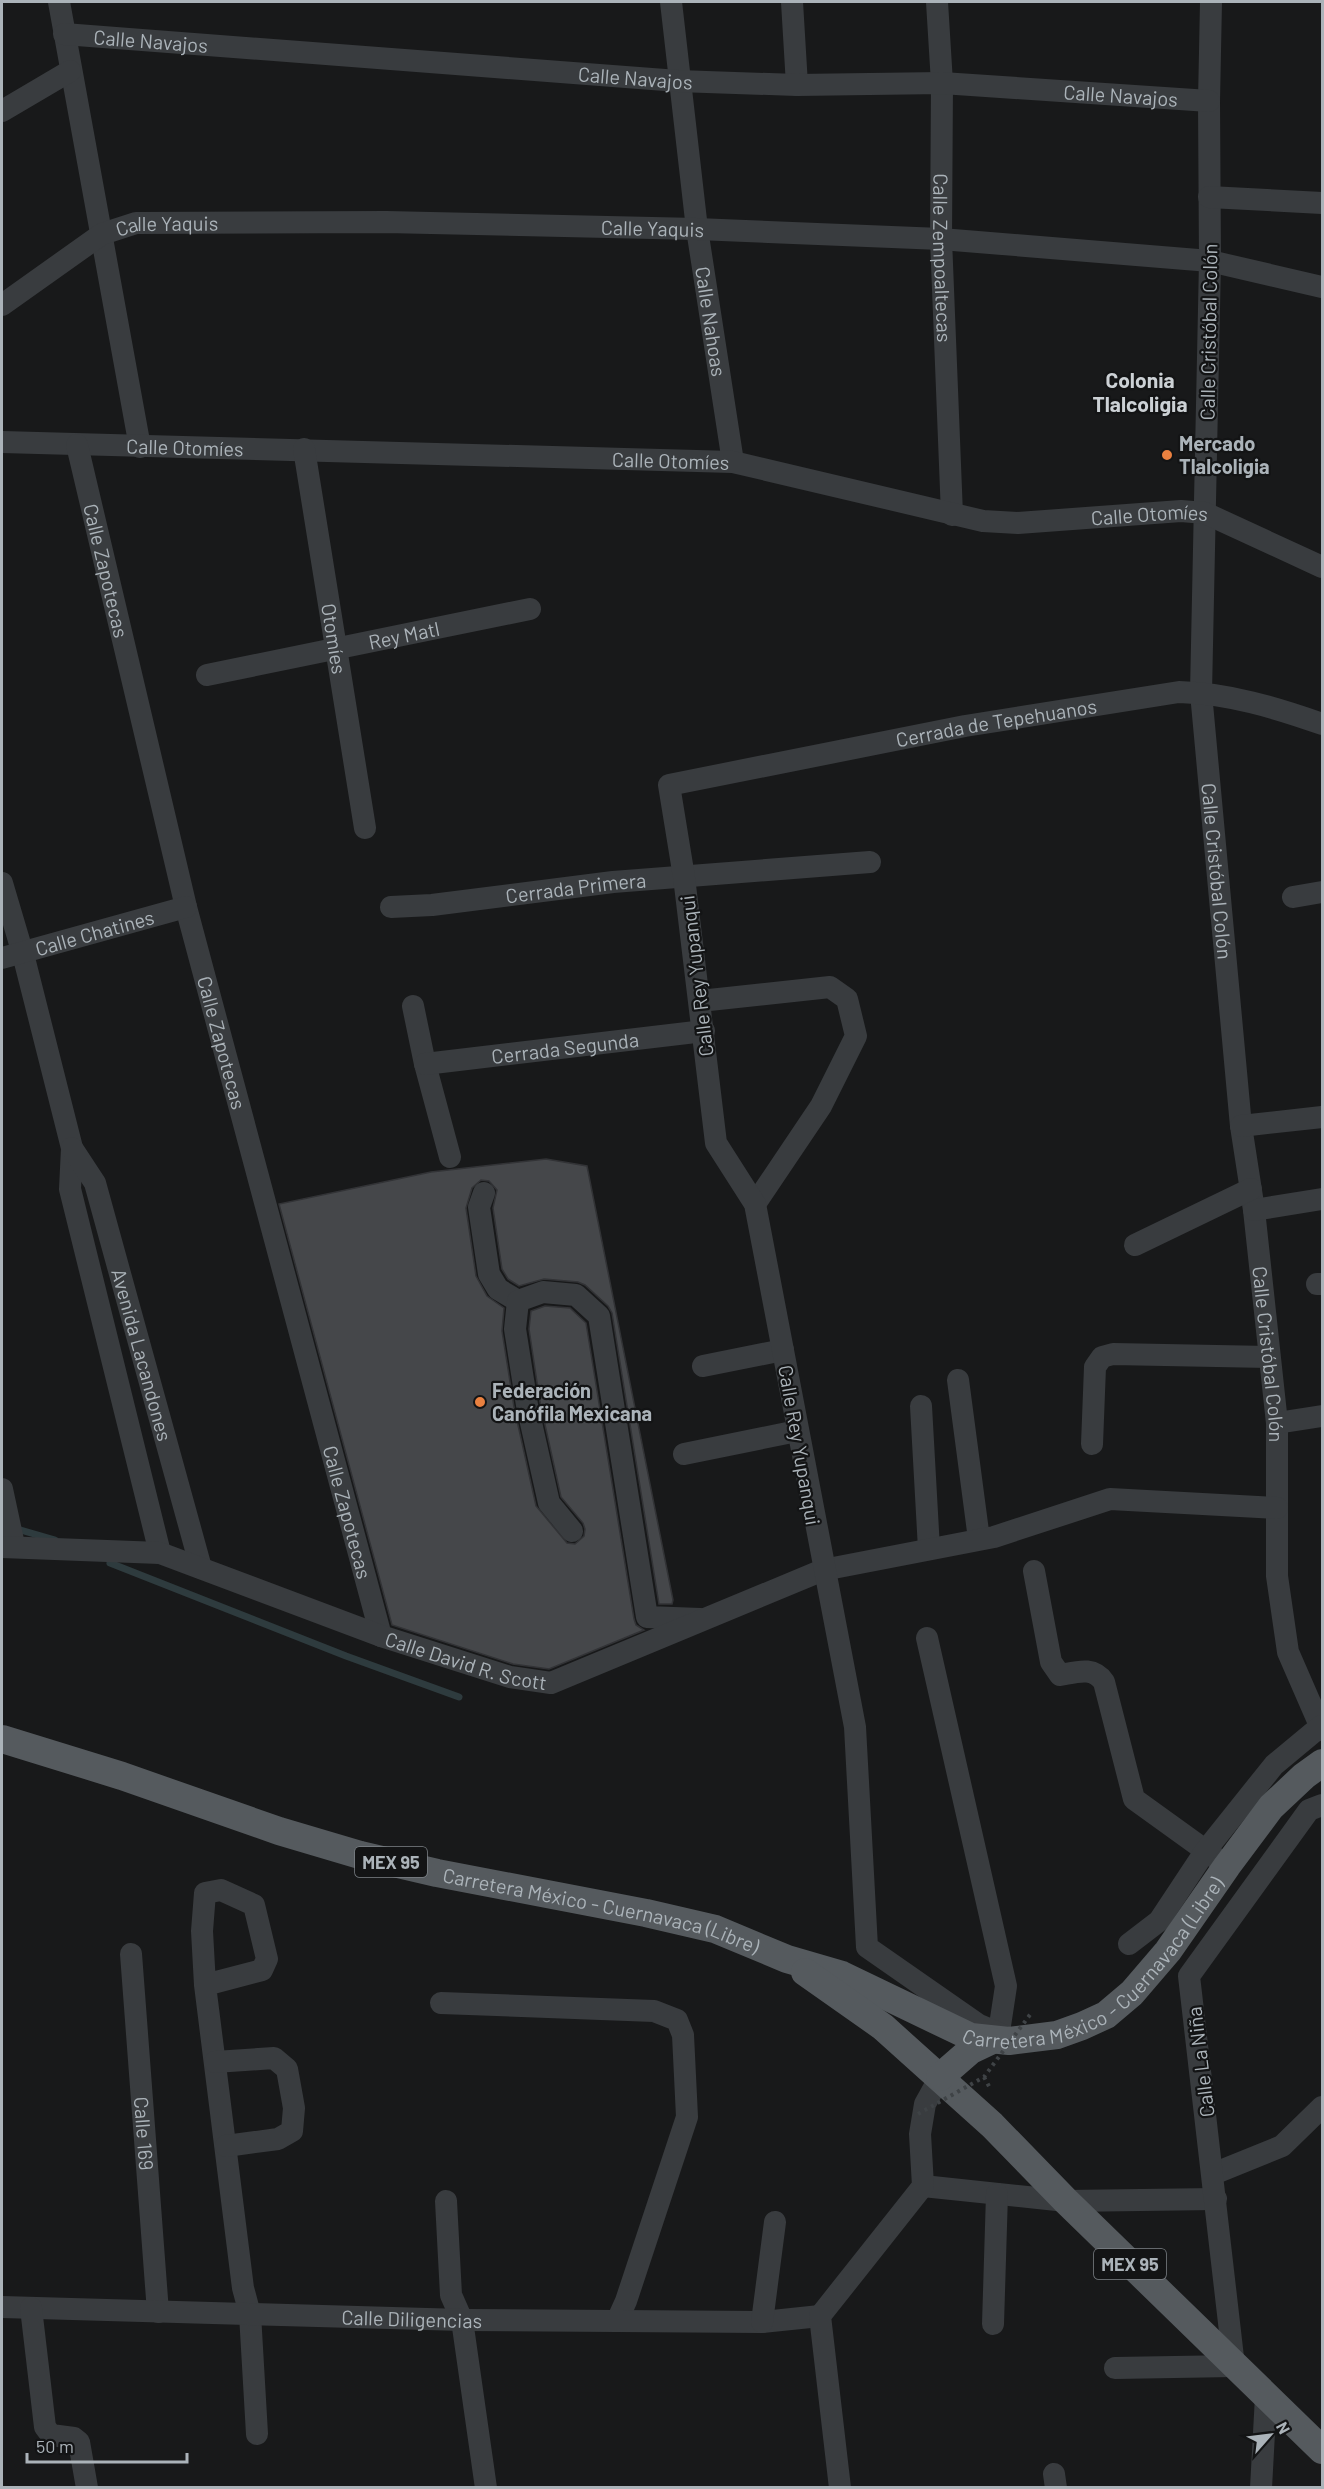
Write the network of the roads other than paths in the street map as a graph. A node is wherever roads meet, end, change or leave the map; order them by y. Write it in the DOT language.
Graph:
graph roads {
  1 [pos="59,2"];
  2 [pos="671,2"];
  3 [pos="792,2"];
  4 [pos="937,2"];
  5 [pos="1211,2"];
  6 [pos="64,34"];
  7 [pos="70,71"];
  8 [pos="678,81"];
  9 [pos="942,83"];
  10 [pos="797,85"];
  11 [pos="1209,101"];
  12 [pos="2,111"];
  13 [pos="1209,197"];
  14 [pos="1323,203"];
  15 [pos="697,229"];
  16 [pos="102,234"];
  17 [pos="941,239"];
  18 [pos="1210,261"];
  19 [pos="1323,287"];
  20 [pos="2,304"];
  21 [pos="2,442"];
  22 [pos="77,445"];
  23 [pos="140,447"];
  24 [pos="304,449"];
  25 [pos="733,462"];
  26 [pos="1205,513"];
  27 [pos="952,515"];
  28 [pos="1323,567"];
  29 [pos="530,609"];
  30 [pos="336,648"];
  31 [pos="207,675"];
  32 [pos="1201,693"];
  33 [pos="1323,724"];
  34 [pos="669,785"];
  35 [pos="365,828"];
  36 [pos="870,862"];
  37 [pos="684,877"];
  38 [pos="2,883"];
  39 [pos="1323,892"];
  40 [pos="1293,897"];
  41 [pos="186,907"];
  42 [pos="391,907"];
  43 [pos="12,956"];
  44 [pos="700,1001"];
  45 [pos="413,1006"];
  46 [pos="704,1031"];
  47 [pos="425,1064"];
  48 [pos="1323,1117"];
  49 [pos="1241,1126"];
  50 [pos="72,1148"];
  51 [pos="450,1157"];
  52 [pos="484,1193"];
  53 [pos="1323,1199"];
  54 [pos="1252,1200"];
  55 [pos="755,1204"];
  56 [pos="1135,1245"];
  57 [pos="114,1253"];
  58 [pos="87,1258"];
  59 [pos="518,1301"];
  60 [pos="783,1350"];
  61 [pos="1269,1357"];
  62 [pos="142,1358"];
  63 [pos="114,1365"];
  64 [pos="703,1366"];
  65 [pos="958,1380"];
  66 [pos="921,1406"];
  67 [pos="1323,1416"];
  68 [pos="1277,1423"];
  69 [pos="797,1431"];
  70 [pos="1092,1444"];
  71 [pos="166,1445"];
  72 [pos="135,1451"];
  73 [pos="684,1454"];
  74 [pos="2,1489"];
  75 [pos="1277,1508"];
  76 [pos="572,1531"];
  77 [pos="986,1538"];
  78 [pos="8,1546"];
  79 [pos="929,1549"];
  80 [pos="160,1553"];
  81 [pos="201,1568"];
  82 [pos="823,1569"];
  83 [pos="1034,1571"];
  84 [pos="707,1619"];
  85 [pos="381,1636"];
  86 [pos="927,1638"];
  87 [pos="1322,1728"];
  88 [pos="2,1739"];
  89 [pos="1323,1763"];
  90 [pos="1323,1805"];
  91 [pos="1217,1858"];
  92 [pos="1130,1944"];
  93 [pos="131,1954"];
  94 [pos="787,1959"];
  95 [pos="204,1984"];
  96 [pos="441,2002"];
  97 [pos="999,2038"];
  98 [pos="215,2062"];
  99 [pos="939,2077"];
  100 [pos="1323,2107"];
  101 [pos="226,2146"];
  102 [pos="1213,2174"];
  103 [pos="923,2186"];
  104 [pos="997,2194"];
  105 [pos="1216,2199"];
  106 [pos="446,2201"];
  107 [pos="1066,2201"];
  108 [pos="776,2222"];
  109 [pos="2,2307"];
  110 [pos="31,2308"];
  111 [pos="158,2312"];
  112 [pos="250,2314"];
  113 [pos="820,2316"];
  114 [pos="462,2320"];
  115 [pos="617,2321"];
  116 [pos="762,2322"];
  117 [pos="993,2324"];
  118 [pos="1234,2366"];
  119 [pos="1115,2368"];
  120 [pos="1266,2396"];
  121 [pos="257,2434"];
  122 [pos="1323,2450"];
  123 [pos="87,2487"];
  124 [pos="486,2487"];
  125 [pos="840,2487"];
  126 [pos="1261,2487"];
  1 -- 6 [label="street"];
  2 -- 8 [label="street, Calle Nahoas"];
  3 -- 10 [label="street"];
  4 -- 9 [label="street, Calle Zempoaltecas"];
  5 -- 11 [label="street, Calle Cristóbal Colón"];
  6 -- 7 [label="street"];
  6 -- 8 [label="street, Calle Navajos"];
  7 -- 12 [label="street"];
  7 -- 16 [label="street"];
  8 -- 10 [label="street, Calle Navajos"];
  8 -- 15 [label="street, Calle Nahoas"];
  9 -- 10 [label="street, Calle Navajos"];
  9 -- 11 [label="street, Calle Navajos"];
  9 -- 17 [label="street, Calle Zempoaltecas"];
  11 -- 13 [label="street, Calle Cristóbal Colón"];
  13 -- 14 [label="street"];
  13 -- 18 [label="street, Calle Cristóbal Colón"];
  15 -- 16 [label="street, Calle Yaquis"];
  15 -- 17 [label="street, Calle Yaquis"];
  15 -- 25 [label="street, Calle Nahoas"];
  16 -- 20 [label="street, Calle Yaquis"];
  16 -- 23 [label="street"];
  17 -- 18 [label="street, Calle Yaquis"];
  17 -- 27 [label="street, Calle Zempoaltecas"];
  18 -- 19 [label="street, Calle Yaquis"];
  18 -- 26 [label="street, Calle Cristóbal Colón"];
  21 -- 22 [label="street, Calle Otomíes"];
  22 -- 23 [label="street, Calle Otomíes"];
  22 -- 41 [label="street, Calle Zapotecas"];
  23 -- 24 [label="street, Calle Otomíes"];
  24 -- 25 [label="street, Calle Otomíes"];
  24 -- 30 [label="street, Otomíes"];
  25 -- 27 [label="street, Calle Otomíes"];
  26 -- 27 [label="street, Calle Otomíes"];
  26 -- 28 [label="street, Calle Otomíes"];
  26 -- 32 [label="street, Calle Cristóbal Colón"];
  29 -- 30 [label="street, Rey Matl"];
  30 -- 31 [label="street, Rey Matl"];
  30 -- 35 [label="street, Otomíes"];
  32 -- 33 [label="street, Cerrada de Tepehuanos"];
  32 -- 34 [label="street, Cerrada de Tepehuanos"];
  32 -- 49 [label="street, Calle Cristóbal Colón"];
  34 -- 37 [label="street, Calle Rey Yupanqui"];
  36 -- 37 [label="street, Cerrada Primera"];
  37 -- 42 [label="street, Cerrada Primera"];
  37 -- 44 [label="street, Calle Rey Yupanqui"];
  38 -- 43 [label="street, Avenida Lacandones"];
  39 -- 40 [label="street"];
  41 -- 43 [label="street, Calle Chatines"];
  41 -- 85 [label="street, Calle Zapotecas"];
  43 -- 50 [label="street, Avenida Lacandones"];
  44 -- 46 [label="street, Calle Rey Yupanqui"];
  44 -- 55 [label="street"];
  45 -- 47 [label="street"];
  46 -- 47 [label="street, Cerrada Segunda"];
  46 -- 55 [label="street, Calle Rey Yupanqui"];
  47 -- 51 [label="street"];
  48 -- 49 [label="street"];
  49 -- 54 [label="street, Calle Cristóbal Colón"];
  50 -- 57 [label="street, Avenida Lacandones"];
  50 -- 58 [label="street, Avenida Lacandones"];
  52 -- 59 [label="street"];
  53 -- 54 [label="street"];
  54 -- 56 [label="street"];
  54 -- 61 [label="street, Calle Cristóbal Colón"];
  55 -- 60 [label="street, Calle Rey Yupanqui"];
  57 -- 58 [label="street"];
  57 -- 62 [label="street, Avenida Lacandones"];
  58 -- 63 [label="street, Avenida Lacandones"];
  59 -- 76 [label="street"];
  59 -- 84 [label="street"];
  60 -- 64 [label="street"];
  60 -- 69 [label="street, Calle Rey Yupanqui"];
  61 -- 68 [label="street, Calle Cristóbal Colón"];
  61 -- 70 [label="street"];
  62 -- 63 [label="street"];
  62 -- 71 [label="street, Avenida Lacandones"];
  63 -- 72 [label="street, Avenida Lacandones"];
  65 -- 77 [label="street"];
  66 -- 79 [label="street"];
  67 -- 68 [label="street"];
  68 -- 75 [label="street, Calle Cristóbal Colón"];
  69 -- 73 [label="street"];
  69 -- 82 [label="street, Calle Rey Yupanqui"];
  71 -- 72 [label="street"];
  71 -- 81 [label="street, Avenida Lacandones"];
  72 -- 80 [label="street, Avenida Lacandones"];
  74 -- 78 [label="street"];
  75 -- 77 [label="street, Calle David R. Scott"];
  75 -- 87 [label="street, Calle Cristóbal Colón"];
  77 -- 79 [label="street, Calle David R. Scott"];
  78 -- 80 [label="street, Calle David R. Scott"];
  79 -- 82 [label="street, Calle David R. Scott"];
  80 -- 81 [label="street, Calle David R. Scott"];
  81 -- 85 [label="street, Calle David R. Scott"];
  82 -- 84 [label="street, Calle David R. Scott"];
  82 -- 97 [label="street, Calle Rey Yupanqui"];
  83 -- 91 [label="street"];
  84 -- 85 [label="street, Calle David R. Scott"];
  86 -- 97 [label="street"];
  87 -- 91 [label="street"];
  88 -- 94 [label="main road, Carretera México - Cuernavaca (Libre) / MEX 95"];
  89 -- 91 [label="main road, Carretera México - Cuernavaca (Libre) / MEX 95"];
  90 -- 102 [label="street, Calle La Niña"];
  91 -- 92 [label="street"];
  91 -- 97 [label="main road, Carretera México - Cuernavaca (Libre) / MEX 95"];
  93 -- 111 [label="street, Calle 169"];
  94 -- 97 [label="main road, Carretera México - Cuernavaca (Libre) / MEX 95"];
  94 -- 99 [label="main road, Carretera México - Cuernavaca (Libre) / MEX 95"];
  95 -- 98 [label="street"];
  96 -- 115 [label="street"];
  97 -- 99 [label="main road"];
  98 -- 101 [label="street"];
  98 -- 101 [label="street"];
  99 -- 103 [label="street"];
  99 -- 107 [label="main road, Carretera México - Cuernavaca (Libre) / MEX 95"];
  100 -- 102 [label="street"];
  101 -- 112 [label="street"];
  102 -- 105 [label="street, Calle La Niña"];
  103 -- 104 [label="street"];
  103 -- 113 [label="street"];
  104 -- 107 [label="street"];
  104 -- 117 [label="street"];
  105 -- 107 [label="street"];
  105 -- 118 [label="street, Calle La Niña"];
  106 -- 114 [label="street"];
  107 -- 118 [label="main road, Carretera México - Cuernavaca (Libre) / MEX 95"];
  108 -- 116 [label="street"];
  109 -- 110 [label="street, Calle Diligencias"];
  110 -- 111 [label="street, Calle Diligencias"];
  110 -- 123 [label="street"];
  111 -- 112 [label="street, Calle Diligencias"];
  112 -- 114 [label="street, Calle Diligencias"];
  112 -- 121 [label="street"];
  113 -- 116 [label="street, Calle Diligencias"];
  113 -- 125 [label="street"];
  114 -- 115 [label="street, Calle Diligencias"];
  114 -- 124 [label="street"];
  115 -- 116 [label="street, Calle Diligencias"];
  118 -- 119 [label="street"];
  118 -- 120 [label="main road, Carretera México - Cuernavaca (Libre) / MEX 95"];
  120 -- 122 [label="main road, Carretera México - Cuernavaca (Libre) / MEX 95"];
  120 -- 126 [label="street"];
}
